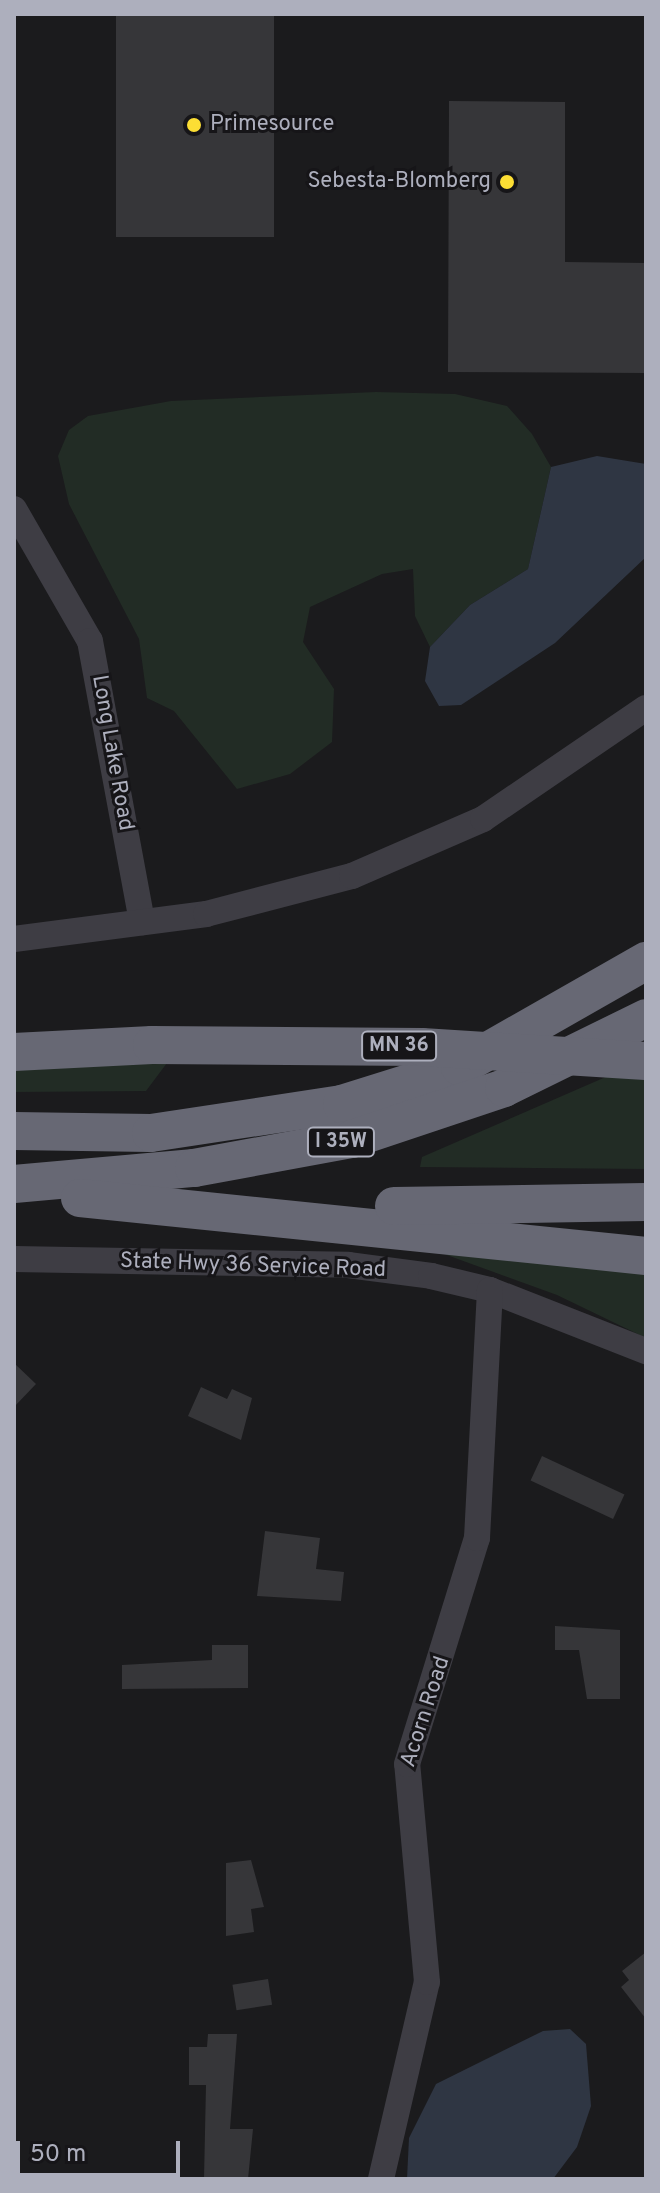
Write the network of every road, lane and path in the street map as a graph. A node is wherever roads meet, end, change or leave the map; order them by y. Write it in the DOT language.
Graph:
graph roads {
  1 [pos="14,509"];
  2 [pos="646,708"];
  3 [pos="142,922"];
  4 [pos="14,939"];
  5 [pos="646,961"];
  6 [pos="646,1018"];
  7 [pos="14,1052"];
  8 [pos="646,1061"];
  9 [pos="14,1131"];
  10 [pos="14,1184"];
  11 [pos="14,1194"];
  12 [pos="646,1202"];
  13 [pos="183,1205"];
  14 [pos="646,1256"];
  15 [pos="14,1259"];
  16 [pos="490,1290"];
  17 [pos="646,1351"];
  18 [pos="381,2179"];
  1 -- 3 [label="street, Long Lake Road"];
  2 -- 3 [label="street"];
  3 -- 4 [label="street"];
  5 -- 9 [label="highway, I 35W"];
  6 -- 10 [label="highway, I 35W"];
  7 -- 8 [label="highway, MN 36, bridge"];
  11 -- 13 [label="highway"];
  12 -- 13 [label="highway"];
  13 -- 14 [label="highway"];
  15 -- 16 [label="street, State Hwy 36 Service Road"];
  16 -- 17 [label="street, State Hwy 36 Service Road"];
  16 -- 18 [label="street, Acorn Road"];
}
